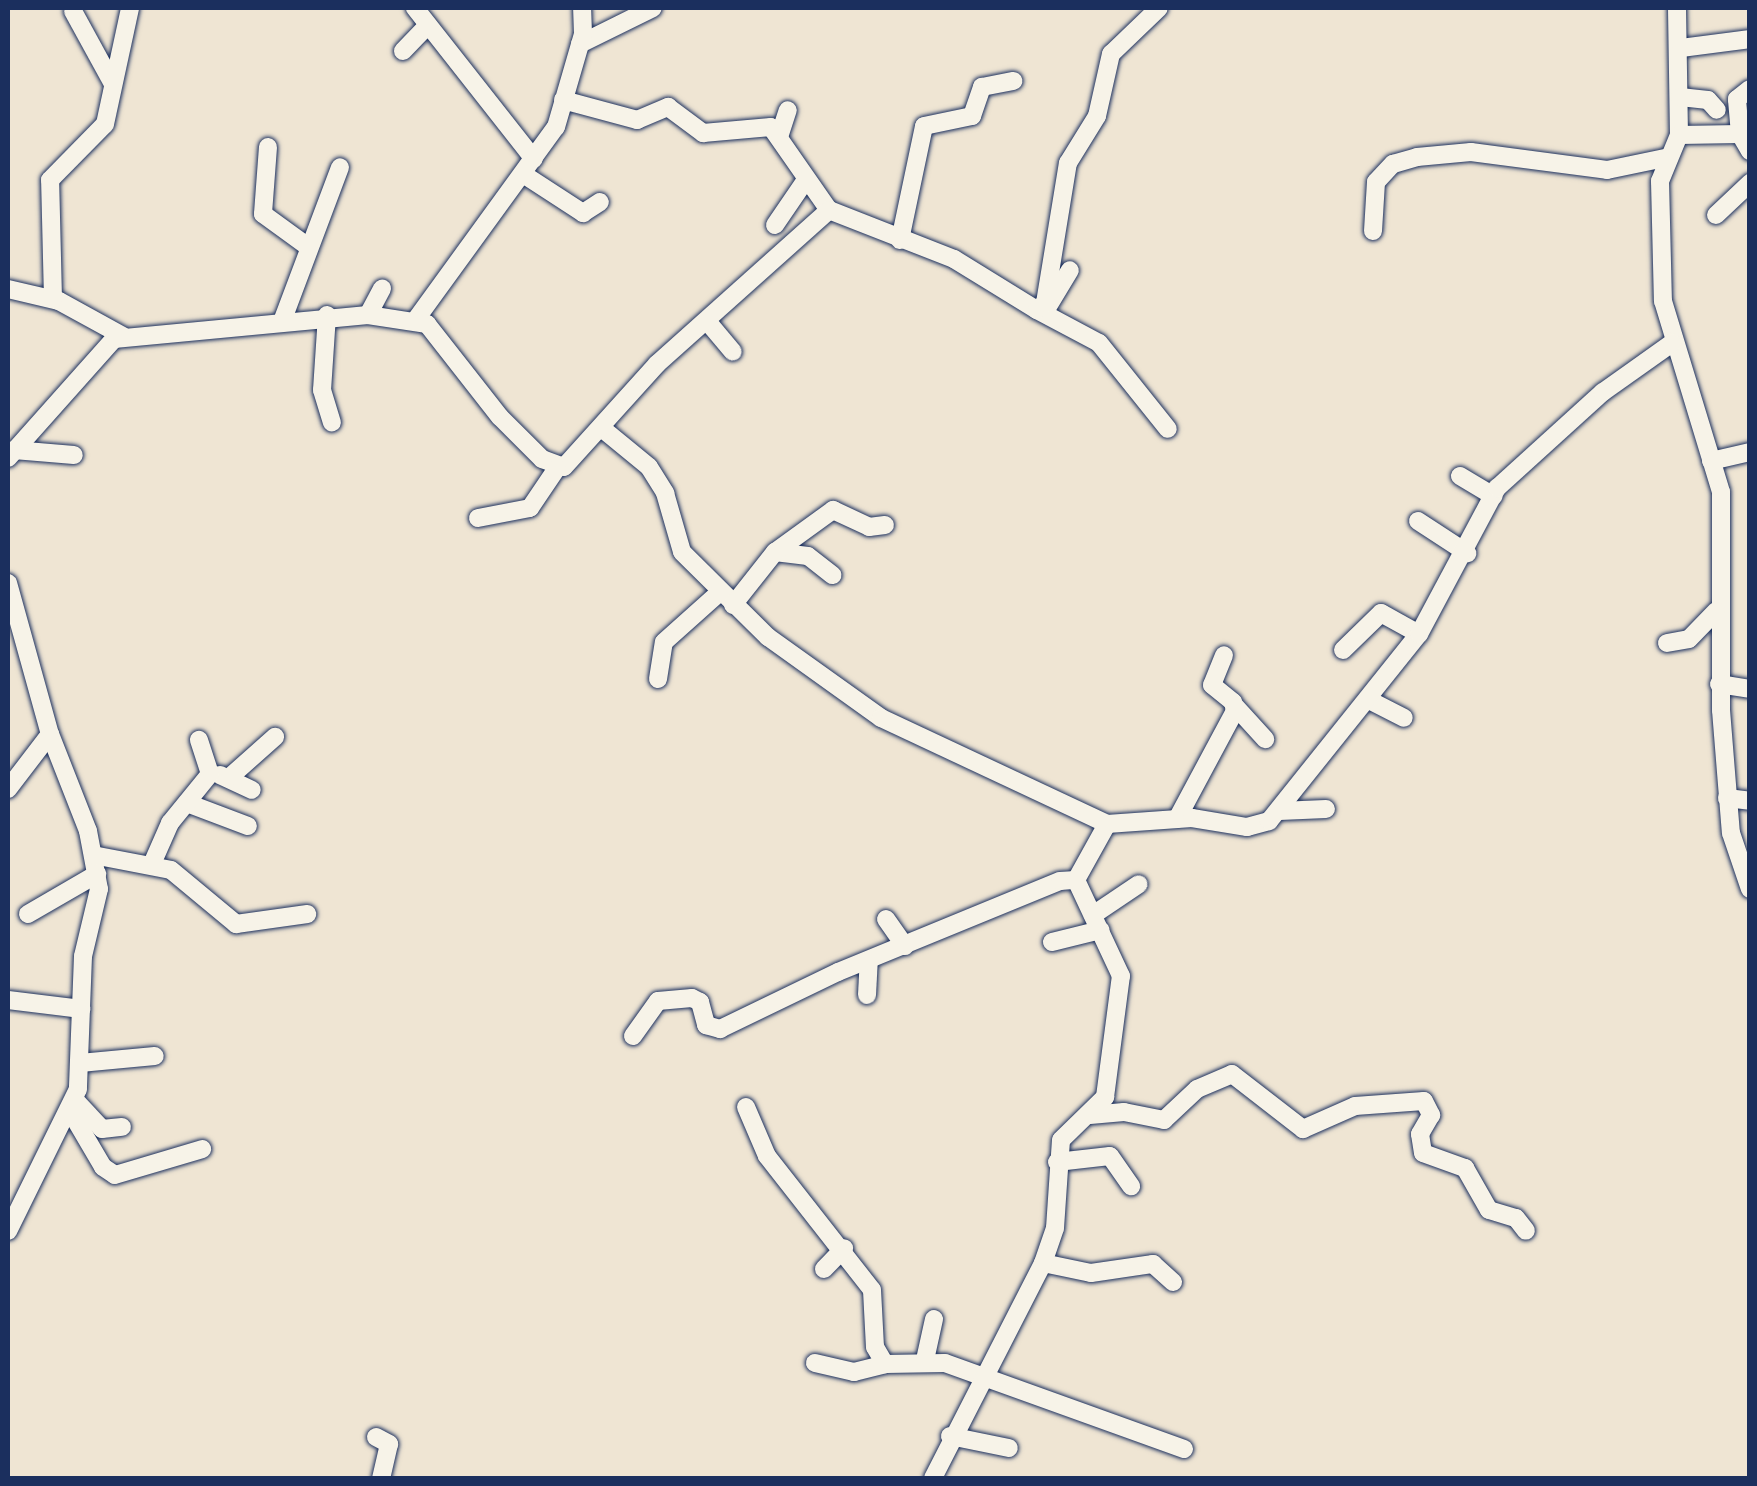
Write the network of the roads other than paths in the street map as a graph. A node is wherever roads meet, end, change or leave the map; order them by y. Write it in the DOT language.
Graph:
graph roads {
  1 [pos="130,8"];
  2 [pos="415,8"];
  3 [pos="582,8"];
  4 [pos="652,8"];
  5 [pos="1158,8"];
  6 [pos="1677,8"];
  7 [pos="72,11"];
  8 [pos="428,24"];
  9 [pos="1750,39"];
  10 [pos="580,44"];
  11 [pos="1681,48"];
  12 [pos="403,51"];
  13 [pos="1013,80"];
  14 [pos="113,84"];
  15 [pos="1750,88"];
  16 [pos="1680,97"];
  17 [pos="563,100"];
  18 [pos="788,110"];
  19 [pos="1717,110"];
  20 [pos="780,134"];
  21 [pos="1680,135"];
  22 [pos="1747,145"];
  23 [pos="268,147"];
  24 [pos="1665,158"];
  25 [pos="529,166"];
  26 [pos="340,167"];
  27 [pos="805,181"];
  28 [pos="1750,183"];
  29 [pos="600,202"];
  30 [pos="830,210"];
  31 [pos="1716,215"];
  32 [pos="775,226"];
  33 [pos="1372,231"];
  34 [pos="900,240"];
  35 [pos="307,246"];
  36 [pos="962,264"];
  37 [pos="1070,270"];
  38 [pos="382,289"];
  39 [pos="8,290"];
  40 [pos="967,290"];
  41 [pos="53,299"];
  42 [pos="1040,312"];
  43 [pos="327,315"];
  44 [pos="368,315"];
  45 [pos="417,318"];
  46 [pos="283,319"];
  47 [pos="707,321"];
  48 [pos="123,336"];
  49 [pos="1672,343"];
  50 [pos="732,352"];
  51 [pos="332,423"];
  52 [pos="1168,429"];
  53 [pos="604,430"];
  54 [pos="1750,452"];
  55 [pos="11,454"];
  56 [pos="74,455"];
  57 [pos="1711,462"];
  58 [pos="557,468"];
  59 [pos="1460,476"];
  60 [pos="1493,496"];
  61 [pos="478,518"];
  62 [pos="1418,522"];
  63 [pos="885,525"];
  64 [pos="775,552"];
  65 [pos="1467,554"];
  66 [pos="832,574"];
  67 [pos="8,583"];
  68 [pos="726,598"];
  69 [pos="1716,611"];
  70 [pos="1419,634"];
  71 [pos="1667,643"];
  72 [pos="1343,650"];
  73 [pos="1224,655"];
  74 [pos="658,680"];
  75 [pos="1719,684"];
  76 [pos="1750,689"];
  77 [pos="1369,700"];
  78 [pos="1235,706"];
  79 [pos="1404,718"];
  80 [pos="50,734"];
  81 [pos="275,737"];
  82 [pos="1265,738"];
  83 [pos="199,740"];
  84 [pos="210,774"];
  85 [pos="231,776"];
  86 [pos="8,789"];
  87 [pos="252,790"];
  88 [pos="1727,798"];
  89 [pos="1750,801"];
  90 [pos="188,803"];
  91 [pos="1326,809"];
  92 [pos="1279,811"];
  93 [pos="1177,819"];
  94 [pos="1106,824"];
  95 [pos="248,826"];
  96 [pos="152,864"];
  97 [pos="95,865"];
  98 [pos="1076,880"];
  99 [pos="1139,884"];
  100 [pos="1750,889"];
  101 [pos="28,914"];
  102 [pos="307,914"];
  103 [pos="886,919"];
  104 [pos="1097,922"];
  105 [pos="1052,942"];
  106 [pos="904,946"];
  107 [pos="869,961"];
  108 [pos="867,995"];
  109 [pos="8,1000"];
  110 [pos="81,1009"];
  111 [pos="633,1036"];
  112 [pos="155,1056"];
  113 [pos="80,1063"];
  114 [pos="72,1104"];
  115 [pos="746,1107"];
  116 [pos="1081,1117"];
  117 [pos="122,1127"];
  118 [pos="202,1149"];
  119 [pos="1057,1162"];
  120 [pos="1131,1186"];
  121 [pos="8,1231"];
  122 [pos="1526,1231"];
  123 [pos="844,1248"];
  124 [pos="1043,1263"];
  125 [pos="824,1269"];
  126 [pos="1173,1282"];
  127 [pos="934,1319"];
  128 [pos="925,1360"];
  129 [pos="815,1362"];
  130 [pos="885,1364"];
  131 [pos="984,1376"];
  132 [pos="376,1436"];
  133 [pos="950,1436"];
  134 [pos="1009,1448"];
  135 [pos="1184,1448"];
  136 [pos="382,1478"];
  137 [pos="934,1478"];
  1 -- 14 [label="street"];
  2 -- 8 [label="street"];
  3 -- 10 [label="street"];
  4 -- 10 [label="street"];
  5 -- 42 [label="street"];
  6 -- 11 [label="street"];
  7 -- 14 [label="street"];
  8 -- 12 [label="street"];
  8 -- 25 [label="street"];
  9 -- 11 [label="street"];
  10 -- 17 [label="street"];
  11 -- 16 [label="street"];
  13 -- 34 [label="street"];
  14 -- 41 [label="street"];
  15 -- 22 [label="street"];
  16 -- 19 [label="street"];
  16 -- 21 [label="street"];
  17 -- 20 [label="street"];
  17 -- 25 [label="street"];
  18 -- 20 [label="street"];
  20 -- 27 [label="street"];
  21 -- 22 [label="street"];
  21 -- 24 [label="street"];
  23 -- 35 [label="street"];
  24 -- 33 [label="street"];
  24 -- 49 [label="street"];
  25 -- 29 [label="street"];
  25 -- 45 [label="street"];
  26 -- 35 [label="street"];
  27 -- 30 [label="street"];
  27 -- 32 [label="street"];
  28 -- 31 [label="street"];
  30 -- 34 [label="street"];
  30 -- 47 [label="street"];
  34 -- 36 [label="street"];
  35 -- 46 [label="street"];
  36 -- 40 [label="street"];
  36 -- 42 [label="street"];
  37 -- 42 [label="street"];
  38 -- 44 [label="street"];
  39 -- 41 [label="street"];
  41 -- 48 [label="street"];
  42 -- 52 [label="street"];
  43 -- 44 [label="street"];
  43 -- 46 [label="street"];
  43 -- 51 [label="street"];
  44 -- 45 [label="street"];
  45 -- 58 [label="street"];
  46 -- 48 [label="street"];
  47 -- 50 [label="street"];
  47 -- 53 [label="street"];
  48 -- 55 [label="street"];
  49 -- 57 [label="street"];
  49 -- 60 [label="street"];
  53 -- 58 [label="street"];
  53 -- 68 [label="street"];
  54 -- 57 [label="street"];
  55 -- 56 [label="street"];
  57 -- 69 [label="street"];
  58 -- 61 [label="street"];
  59 -- 60 [label="street"];
  60 -- 65 [label="street"];
  62 -- 65 [label="street"];
  63 -- 64 [label="street"];
  64 -- 66 [label="street"];
  64 -- 68 [label="street"];
  65 -- 70 [label="street"];
  67 -- 80 [label="street"];
  68 -- 74 [label="street"];
  68 -- 94 [label="street"];
  69 -- 71 [label="street"];
  69 -- 75 [label="street"];
  70 -- 72 [label="street"];
  70 -- 77 [label="street"];
  73 -- 78 [label="street"];
  75 -- 76 [label="street"];
  75 -- 88 [label="street"];
  77 -- 79 [label="street"];
  77 -- 92 [label="street"];
  78 -- 82 [label="street"];
  78 -- 93 [label="street"];
  80 -- 86 [label="street"];
  80 -- 97 [label="street"];
  81 -- 85 [label="street"];
  83 -- 84 [label="street"];
  84 -- 85 [label="street"];
  84 -- 90 [label="street"];
  85 -- 87 [label="street"];
  88 -- 89 [label="street"];
  88 -- 100 [label="street"];
  90 -- 95 [label="street"];
  90 -- 96 [label="street"];
  91 -- 92 [label="street"];
  92 -- 93 [label="street"];
  93 -- 94 [label="street"];
  94 -- 98 [label="street"];
  96 -- 97 [label="street"];
  96 -- 102 [label="street"];
  97 -- 101 [label="street"];
  97 -- 110 [label="street"];
  98 -- 104 [label="street"];
  98 -- 106 [label="street"];
  99 -- 104 [label="street"];
  103 -- 106 [label="street"];
  104 -- 105 [label="street"];
  104 -- 116 [label="street"];
  106 -- 107 [label="street"];
  107 -- 108 [label="street"];
  107 -- 111 [label="street"];
  109 -- 110 [label="street"];
  110 -- 113 [label="street"];
  112 -- 113 [label="street"];
  113 -- 114 [label="street"];
  114 -- 117 [label="street"];
  114 -- 118 [label="street"];
  114 -- 121 [label="street"];
  115 -- 123 [label="street"];
  116 -- 119 [label="street"];
  116 -- 122 [label="street"];
  119 -- 120 [label="street"];
  119 -- 124 [label="street"];
  123 -- 125 [label="street"];
  123 -- 130 [label="street"];
  124 -- 126 [label="street"];
  124 -- 131 [label="street"];
  127 -- 128 [label="street"];
  128 -- 130 [label="street"];
  128 -- 131 [label="street"];
  129 -- 130 [label="street"];
  131 -- 133 [label="street"];
  131 -- 135 [label="street"];
  132 -- 136 [label="street"];
  133 -- 134 [label="street"];
  133 -- 137 [label="street"];
}
